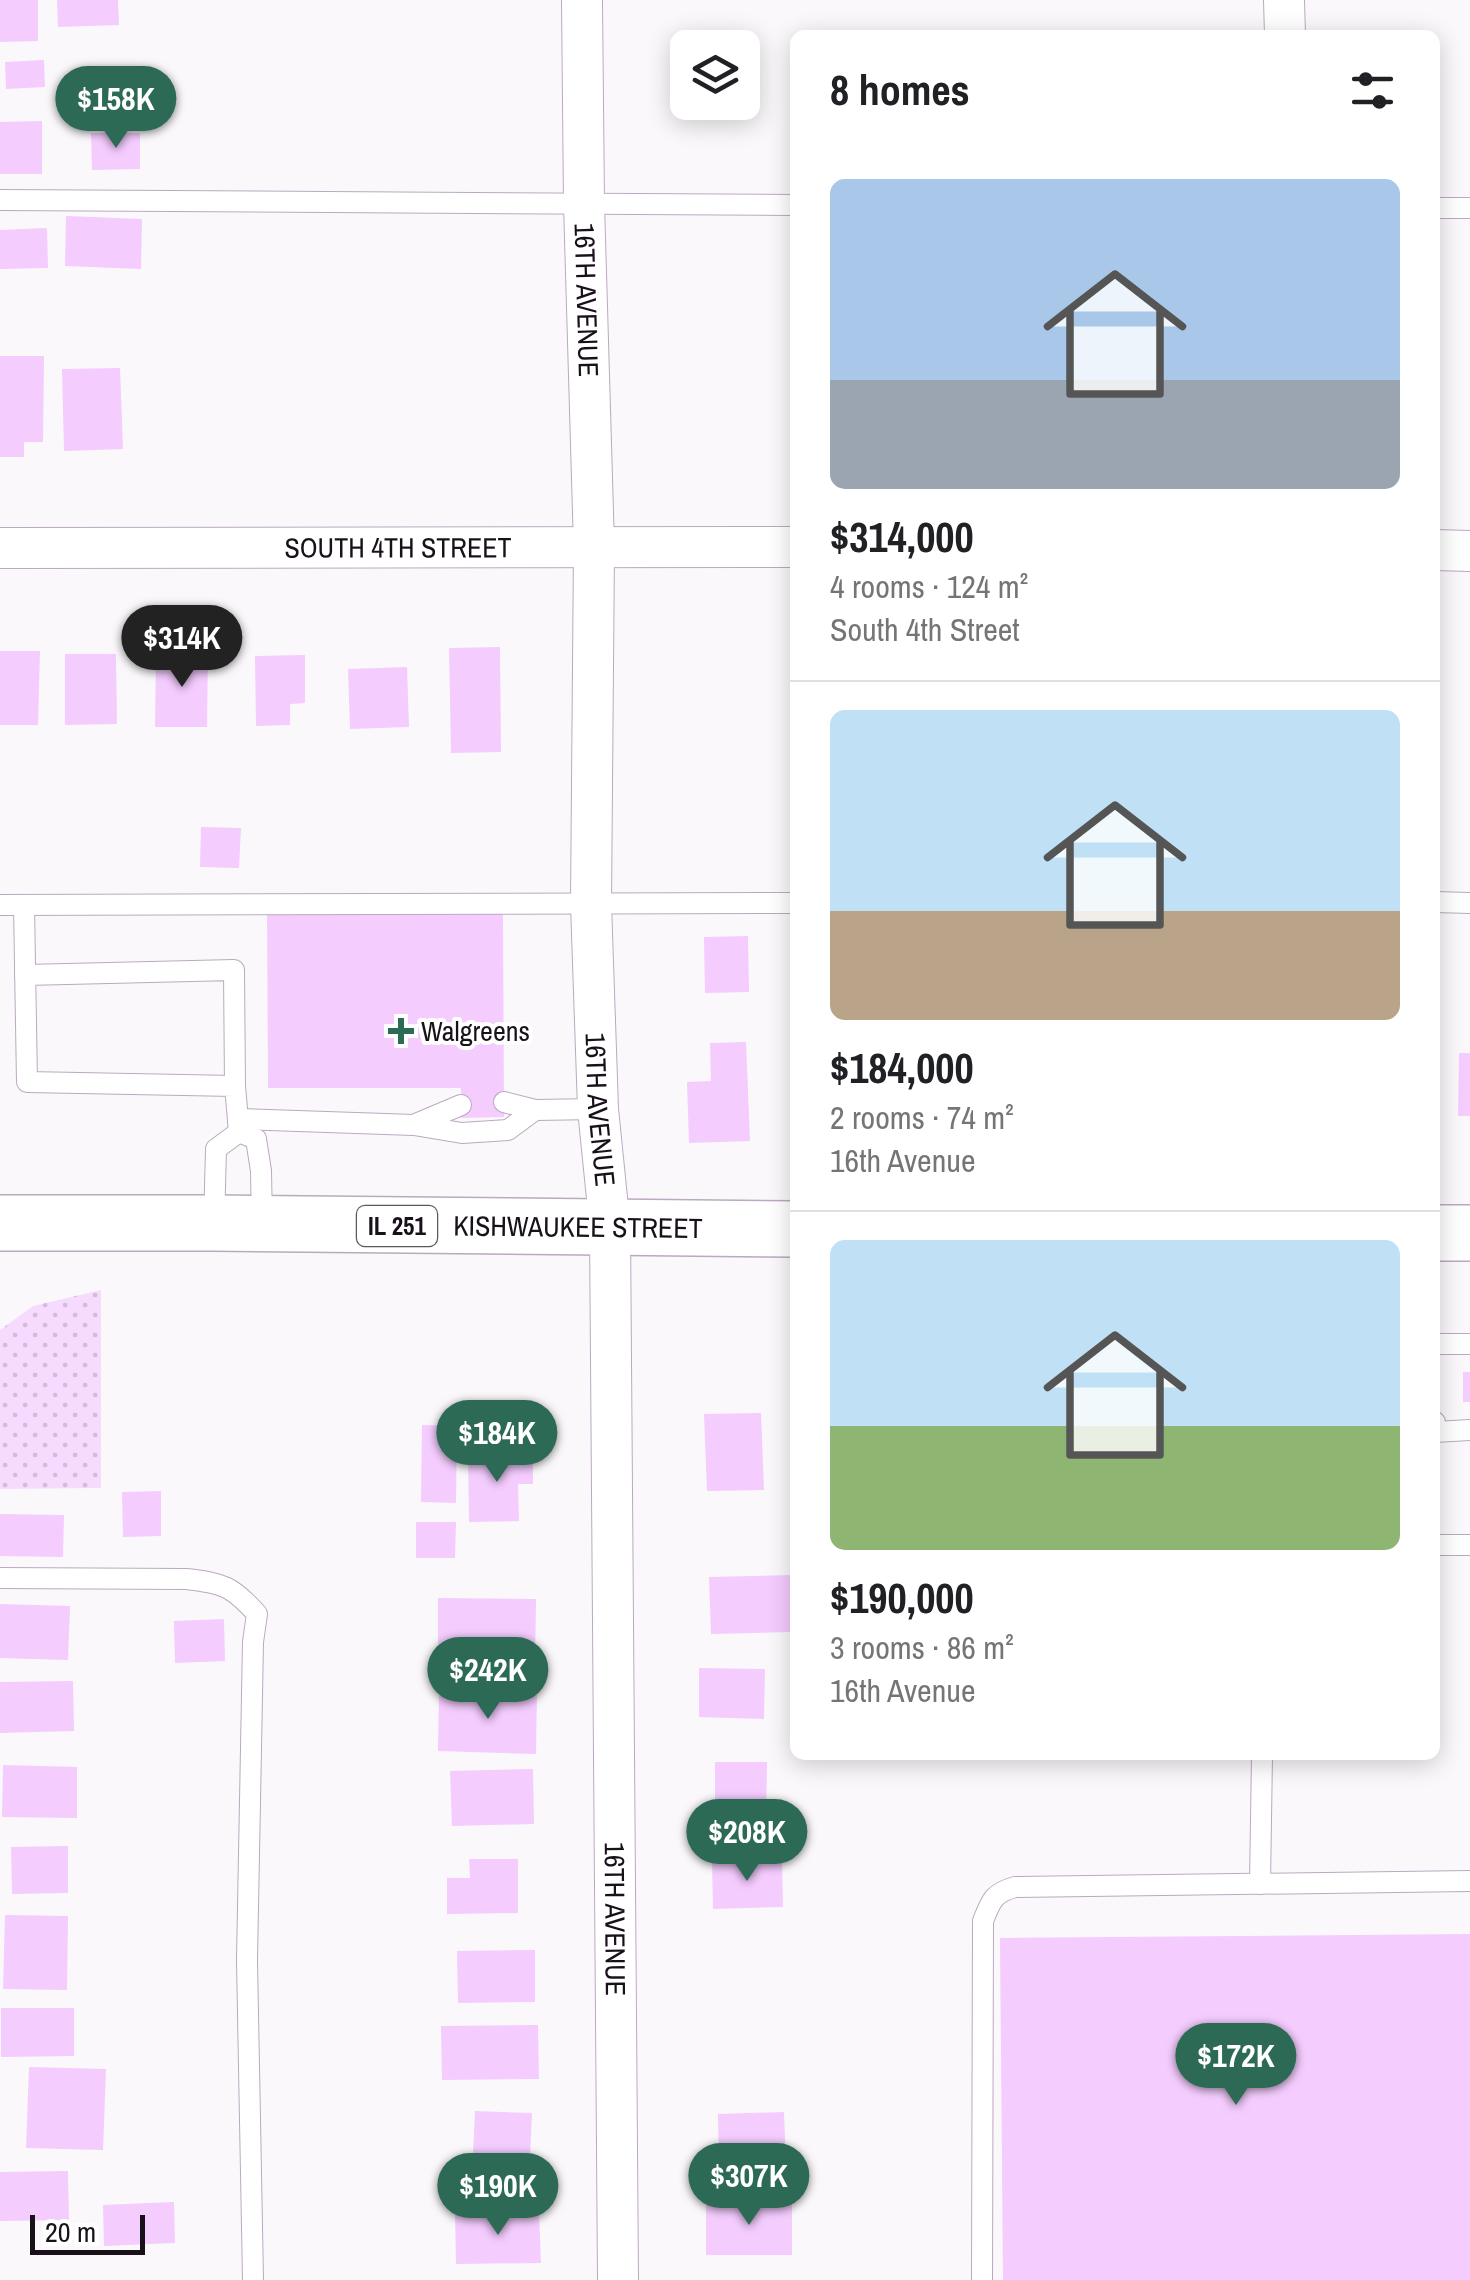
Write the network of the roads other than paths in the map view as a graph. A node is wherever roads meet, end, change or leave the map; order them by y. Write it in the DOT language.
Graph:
graph roads {
  1 [pos="582,0"];
  2 [pos="1284,0"];
  3 [pos="1285,30"];
  4 [pos="0,200"];
  5 [pos="584,204"];
  6 [pos="790,206"];
  7 [pos="1440,208"];
  8 [pos="1470,208"];
  9 [pos="594,547"];
  10 [pos="790,547"];
  11 [pos="0,548"];
  12 [pos="1440,550"];
  13 [pos="1470,551"];
  14 [pos="1440,902"];
  15 [pos="1470,902"];
  16 [pos="790,903"];
  17 [pos="591,904"];
  18 [pos="0,905"];
  19 [pos="24,905"];
  20 [pos="25,975"];
  21 [pos="236,1086"];
  22 [pos="504,1102"];
  23 [pos="461,1105"];
  24 [pos="598,1109"];
  25 [pos="535,1110"];
  26 [pos="414,1124"];
  27 [pos="239,1126"];
  28 [pos="0,1224"];
  29 [pos="238,1224"];
  30 [pos="610,1228"];
  31 [pos="790,1229"];
  32 [pos="1440,1233"];
  33 [pos="1470,1233"];
  34 [pos="1440,1344"];
  35 [pos="1470,1344"];
  36 [pos="1470,1430"];
  37 [pos="1440,1432"];
  38 [pos="1440,1545"];
  39 [pos="1470,1545"];
  40 [pos="0,1578"];
  41 [pos="1262,1760"];
  42 [pos="1470,1881"];
  43 [pos="1260,1884"];
  44 [pos="252,2280"];
  45 [pos="618,2280"];
  46 [pos="982,2280"];
  1 -- 5 [label="street, 16TH AVENUE"];
  2 -- 3 [label="street"];
  4 -- 5 [label="lane"];
  5 -- 6 [label="lane"];
  5 -- 9 [label="street, 16TH AVENUE"];
  7 -- 8 [label="lane"];
  9 -- 10 [label="street, SOUTH 4TH STREET"];
  9 -- 11 [label="street, SOUTH 4TH STREET"];
  9 -- 17 [label="street, 16TH AVENUE"];
  12 -- 13 [label="street"];
  14 -- 15 [label="lane"];
  16 -- 17 [label="lane"];
  17 -- 19 [label="lane"];
  17 -- 24 [label="street, 16TH AVENUE"];
  18 -- 19 [label="lane"];
  19 -- 20 [label="lane"];
  20 -- 21 [label="lane"];
  20 -- 21 [label="lane"];
  21 -- 27 [label="lane"];
  22 -- 25 [label="lane"];
  23 -- 26 [label="lane"];
  24 -- 25 [label="lane"];
  24 -- 30 [label="street, 16TH AVENUE"];
  25 -- 26 [label="lane"];
  26 -- 27 [label="lane"];
  27 -- 29 [label="lane"];
  27 -- 29 [label="lane"];
  28 -- 29 [label="main road, KISHWAUKEE STREET / IL 251"];
  29 -- 30 [label="main road, KISHWAUKEE STREET / IL 251"];
  30 -- 31 [label="main road, KISHWAUKEE STREET / IL 251"];
  30 -- 45 [label="street, 16TH AVENUE"];
  32 -- 33 [label="main road"];
  34 -- 35 [label="lane"];
  36 -- 37 [label="lane"];
  38 -- 39 [label="lane"];
  40 -- 44 [label="lane"];
  41 -- 43 [label="lane"];
  42 -- 43 [label="lane"];
  43 -- 46 [label="lane"];
}
